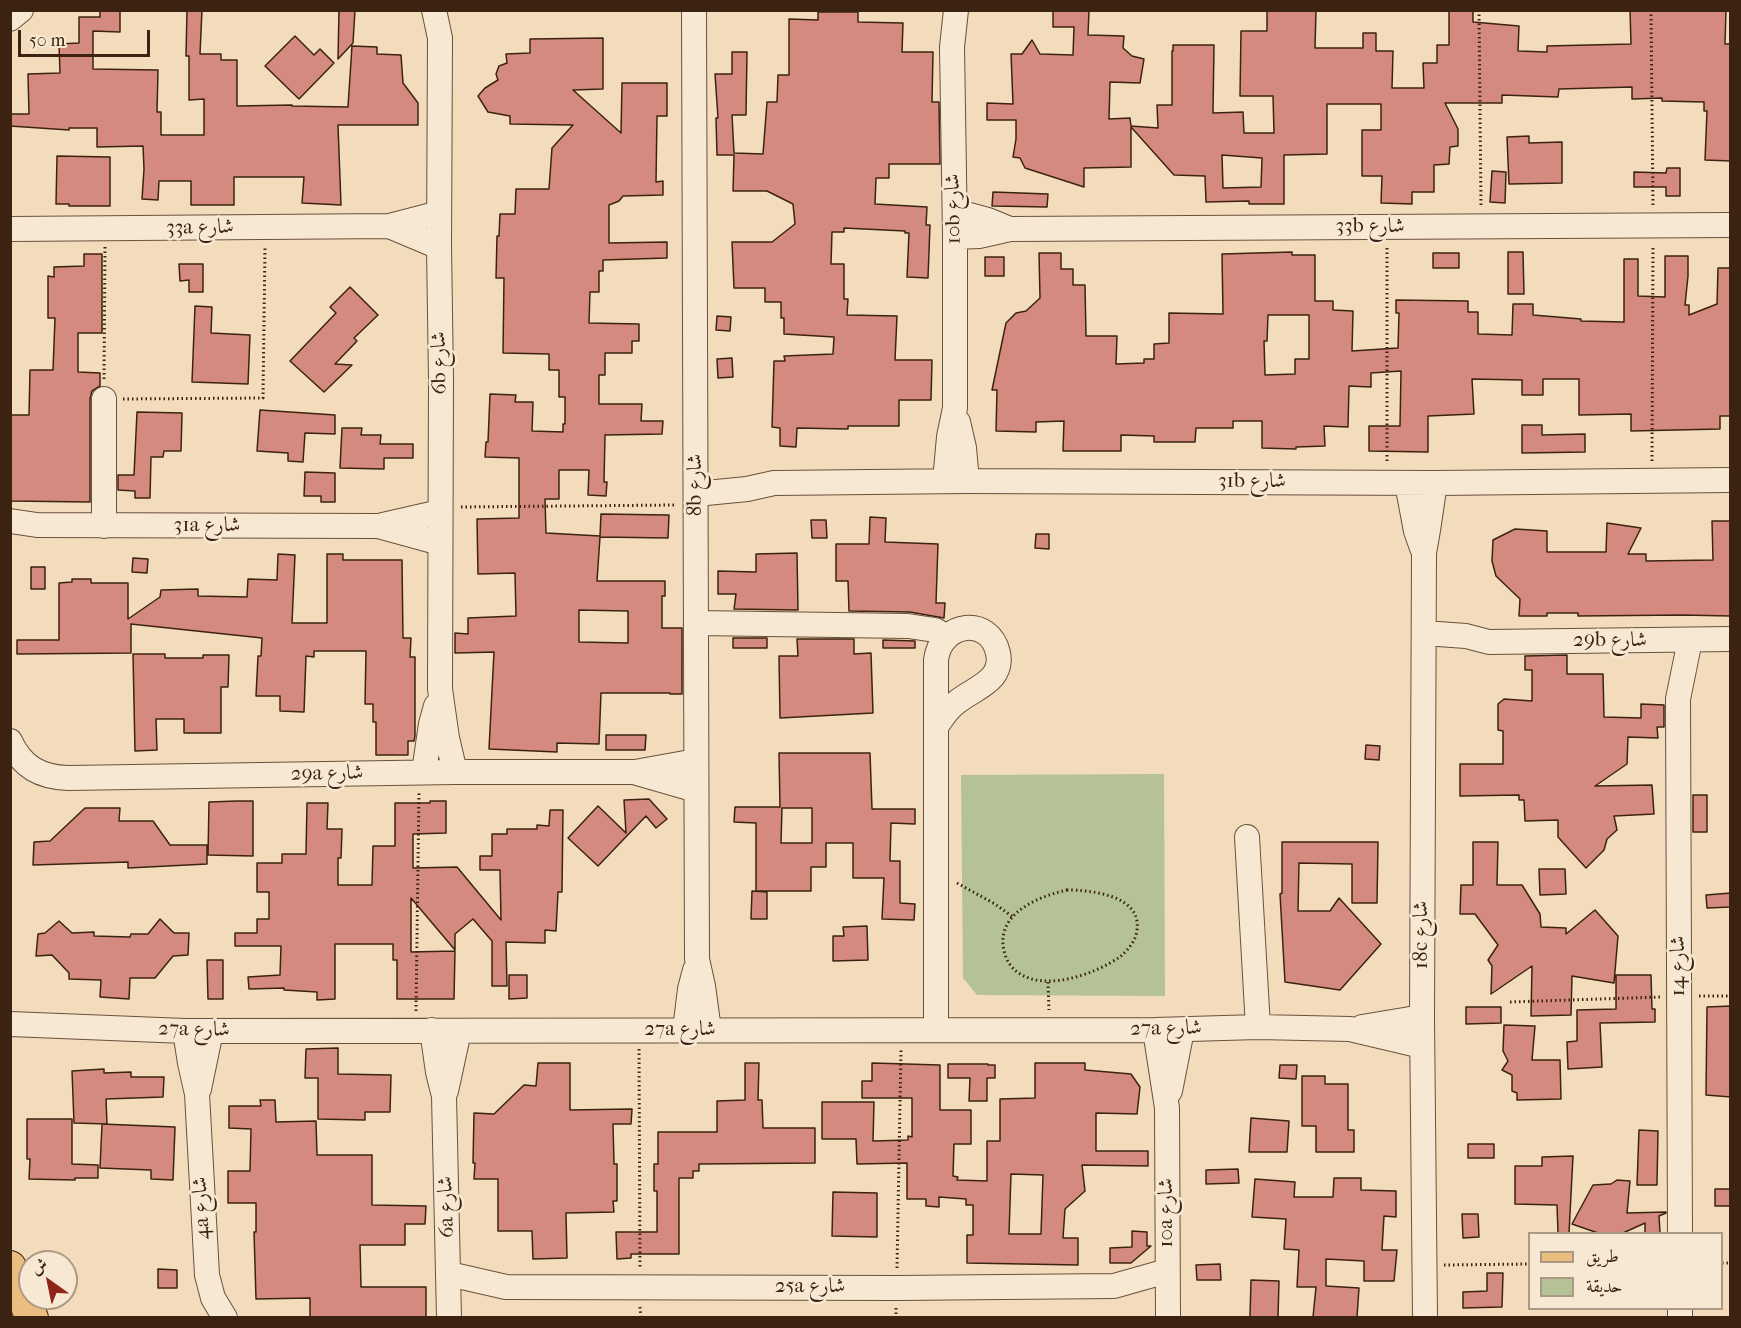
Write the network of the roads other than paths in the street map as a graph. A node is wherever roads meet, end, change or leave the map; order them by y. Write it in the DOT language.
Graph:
graph roads {
  1 [pos="21,10"];
  2 [pos="434,10"];
  3 [pos="447,10"];
  4 [pos="694,10"];
  5 [pos="956,10"];
  6 [pos="10,19"];
  7 [pos="440,38"];
  8 [pos="955,212"];
  9 [pos="439,213"];
  10 [pos="1731,225"];
  11 [pos="389,226"];
  12 [pos="1010,229"];
  13 [pos="11,230"];
  14 [pos="955,237"];
  15 [pos="439,247"];
  16 [pos="104,399"];
  17 [pos="1731,480"];
  18 [pos="956,481"];
  19 [pos="1397,483"];
  20 [pos="1435,483"];
  21 [pos="696,491"];
  22 [pos="440,510"];
  23 [pos="10,521"];
  24 [pos="37,525"];
  25 [pos="104,526"];
  26 [pos="378,526"];
  27 [pos="10,532"];
  28 [pos="440,543"];
  29 [pos="1424,553"];
  30 [pos="696,623"];
  31 [pos="946,636"];
  32 [pos="1731,639"];
  33 [pos="1663,640"];
  34 [pos="1690,640"];
  35 [pos="1424,642"];
  36 [pos="440,689"];
  37 [pos="1678,699"];
  38 [pos="936,727"];
  39 [pos="10,741"];
  40 [pos="696,760"];
  41 [pos="422,772"];
  42 [pos="455,772"];
  43 [pos="635,772"];
  44 [pos="696,790"];
  45 [pos="1247,837"];
  46 [pos="697,959"];
  47 [pos="1422,1017"];
  48 [pos="10,1024"];
  49 [pos="1258,1027"];
  50 [pos="1350,1029"];
  51 [pos="424,1030"];
  52 [pos="685,1030"];
  53 [pos="709,1030"];
  54 [pos="936,1030"];
  55 [pos="1155,1030"];
  56 [pos="1182,1030"];
  57 [pos="185,1031"];
  58 [pos="211,1031"];
  59 [pos="459,1031"];
  60 [pos="1422,1046"];
  61 [pos="197,1094"];
  62 [pos="444,1096"];
  63 [pos="1167,1108"];
  64 [pos="1680,1232"];
  65 [pos="10,1267"];
  66 [pos="1167,1271"];
  67 [pos="1114,1286"];
  68 [pos="449,1295"];
  69 [pos="1168,1309"];
  70 [pos="32,1317"];
  71 [pos="225,1317"];
  72 [pos="1425,1317"];
  1 -- 6 [label="street"];
  2 -- 7 [label="street, 6b شارع"];
  3 -- 7 [label="street, 6b شارع"];
  4 -- 21 [label="street, 8b شارع"];
  5 -- 8 [label="street, 10b شارع"];
  7 -- 9 [label="street, 6b شارع"];
  8 -- 12 [label="street, 33b شارع"];
  8 -- 14 [label="street, 10b شارع"];
  9 -- 11 [label="street, 33a شارع"];
  9 -- 15 [label="street, 6b شارع"];
  10 -- 12 [label="street, 33b شارع"];
  11 -- 13 [label="street, 33a شارع"];
  11 -- 15 [label="street, 33a شارع"];
  12 -- 14 [label="street, 33b شارع"];
  14 -- 18 [label="street, 10b شارع"];
  15 -- 22 [label="street, 6b شارع"];
  16 -- 25 [label="street"];
  17 -- 20 [label="street, 31b شارع"];
  18 -- 19 [label="street, 31b شارع"];
  18 -- 21 [label="street, 31b شارع"];
  19 -- 20 [label="street, 31b شارع"];
  19 -- 29 [label="street, 18c شارع"];
  20 -- 29 [label="street, 18c شارع"];
  21 -- 30 [label="street, 8b شارع"];
  22 -- 26 [label="street, 31a شارع"];
  22 -- 28 [label="street, 6b شارع"];
  23 -- 24 [label="street, 31a شارع"];
  24 -- 25 [label="street, 31a شارع"];
  24 -- 27 [label="street, 31a شارع"];
  25 -- 26 [label="street, 31a شارع"];
  26 -- 28 [label="street, 31a شارع"];
  28 -- 36 [label="street, 6b شارع"];
  29 -- 35 [label="street, 18c شارع"];
  30 -- 31 [label="street"];
  30 -- 40 [label="street, 8b شارع"];
  31 -- 38 [label="street"];
  31 -- 38 [label="street"];
  32 -- 34 [label="street, 29b شارع"];
  33 -- 34 [label="street, 29b شارع"];
  33 -- 35 [label="street, 29b شارع"];
  33 -- 37 [label="street, شارع 14"];
  34 -- 37 [label="street, شارع 14"];
  35 -- 47 [label="street, 18c شارع"];
  36 -- 41 [label="street, 6b شارع"];
  36 -- 42 [label="street, 6b شارع"];
  37 -- 64 [label="street, شارع 14"];
  38 -- 54 [label="street"];
  39 -- 41 [label="street, 29a شارع"];
  40 -- 43 [label="street, 29a شارع"];
  40 -- 44 [label="street, 8b شارع"];
  41 -- 42 [label="street, 29a شارع"];
  42 -- 43 [label="street, 29a شارع"];
  43 -- 44 [label="street, 29a شارع"];
  44 -- 46 [label="street, 8b شارع"];
  45 -- 49 [label="street"];
  46 -- 52 [label="street, 8b شارع"];
  46 -- 53 [label="street, 8b شارع"];
  47 -- 50 [label="street, 27a شارع"];
  47 -- 60 [label="street, 18c شارع"];
  48 -- 57 [label="street, 27a شارع"];
  49 -- 50 [label="street, 27a شارع"];
  49 -- 56 [label="street, 27a شارع"];
  50 -- 60 [label="street, 27a شارع"];
  51 -- 58 [label="street, 27a شارع"];
  51 -- 59 [label="street, 27a شارع"];
  51 -- 62 [label="street, 6a شارع"];
  52 -- 53 [label="street, 27a شارع"];
  52 -- 59 [label="street, 27a شارع"];
  53 -- 54 [label="street, 27a شارع"];
  54 -- 55 [label="street, 27a شارع"];
  55 -- 56 [label="street, 27a شارع"];
  55 -- 63 [label="street, 10a شارع"];
  56 -- 63 [label="street, 10a شارع"];
  57 -- 58 [label="street, 27a شارع"];
  57 -- 61 [label="street, 4a شارع"];
  58 -- 61 [label="street, 4a شارع"];
  59 -- 62 [label="street, 6a شارع"];
  60 -- 72 [label="street, 18c شارع"];
  61 -- 71 [label="street, 4a شارع"];
  62 -- 68 [label="street, 6a شارع"];
  63 -- 66 [label="street, 10a شارع"];
  65 -- 70 [label="main road"];
  66 -- 67 [label="street, 25a شارع"];
  66 -- 69 [label="street, 10a شارع"];
  67 -- 68 [label="street, 25a شارع"];
  67 -- 69 [label="street, 25a شارع"];
}
